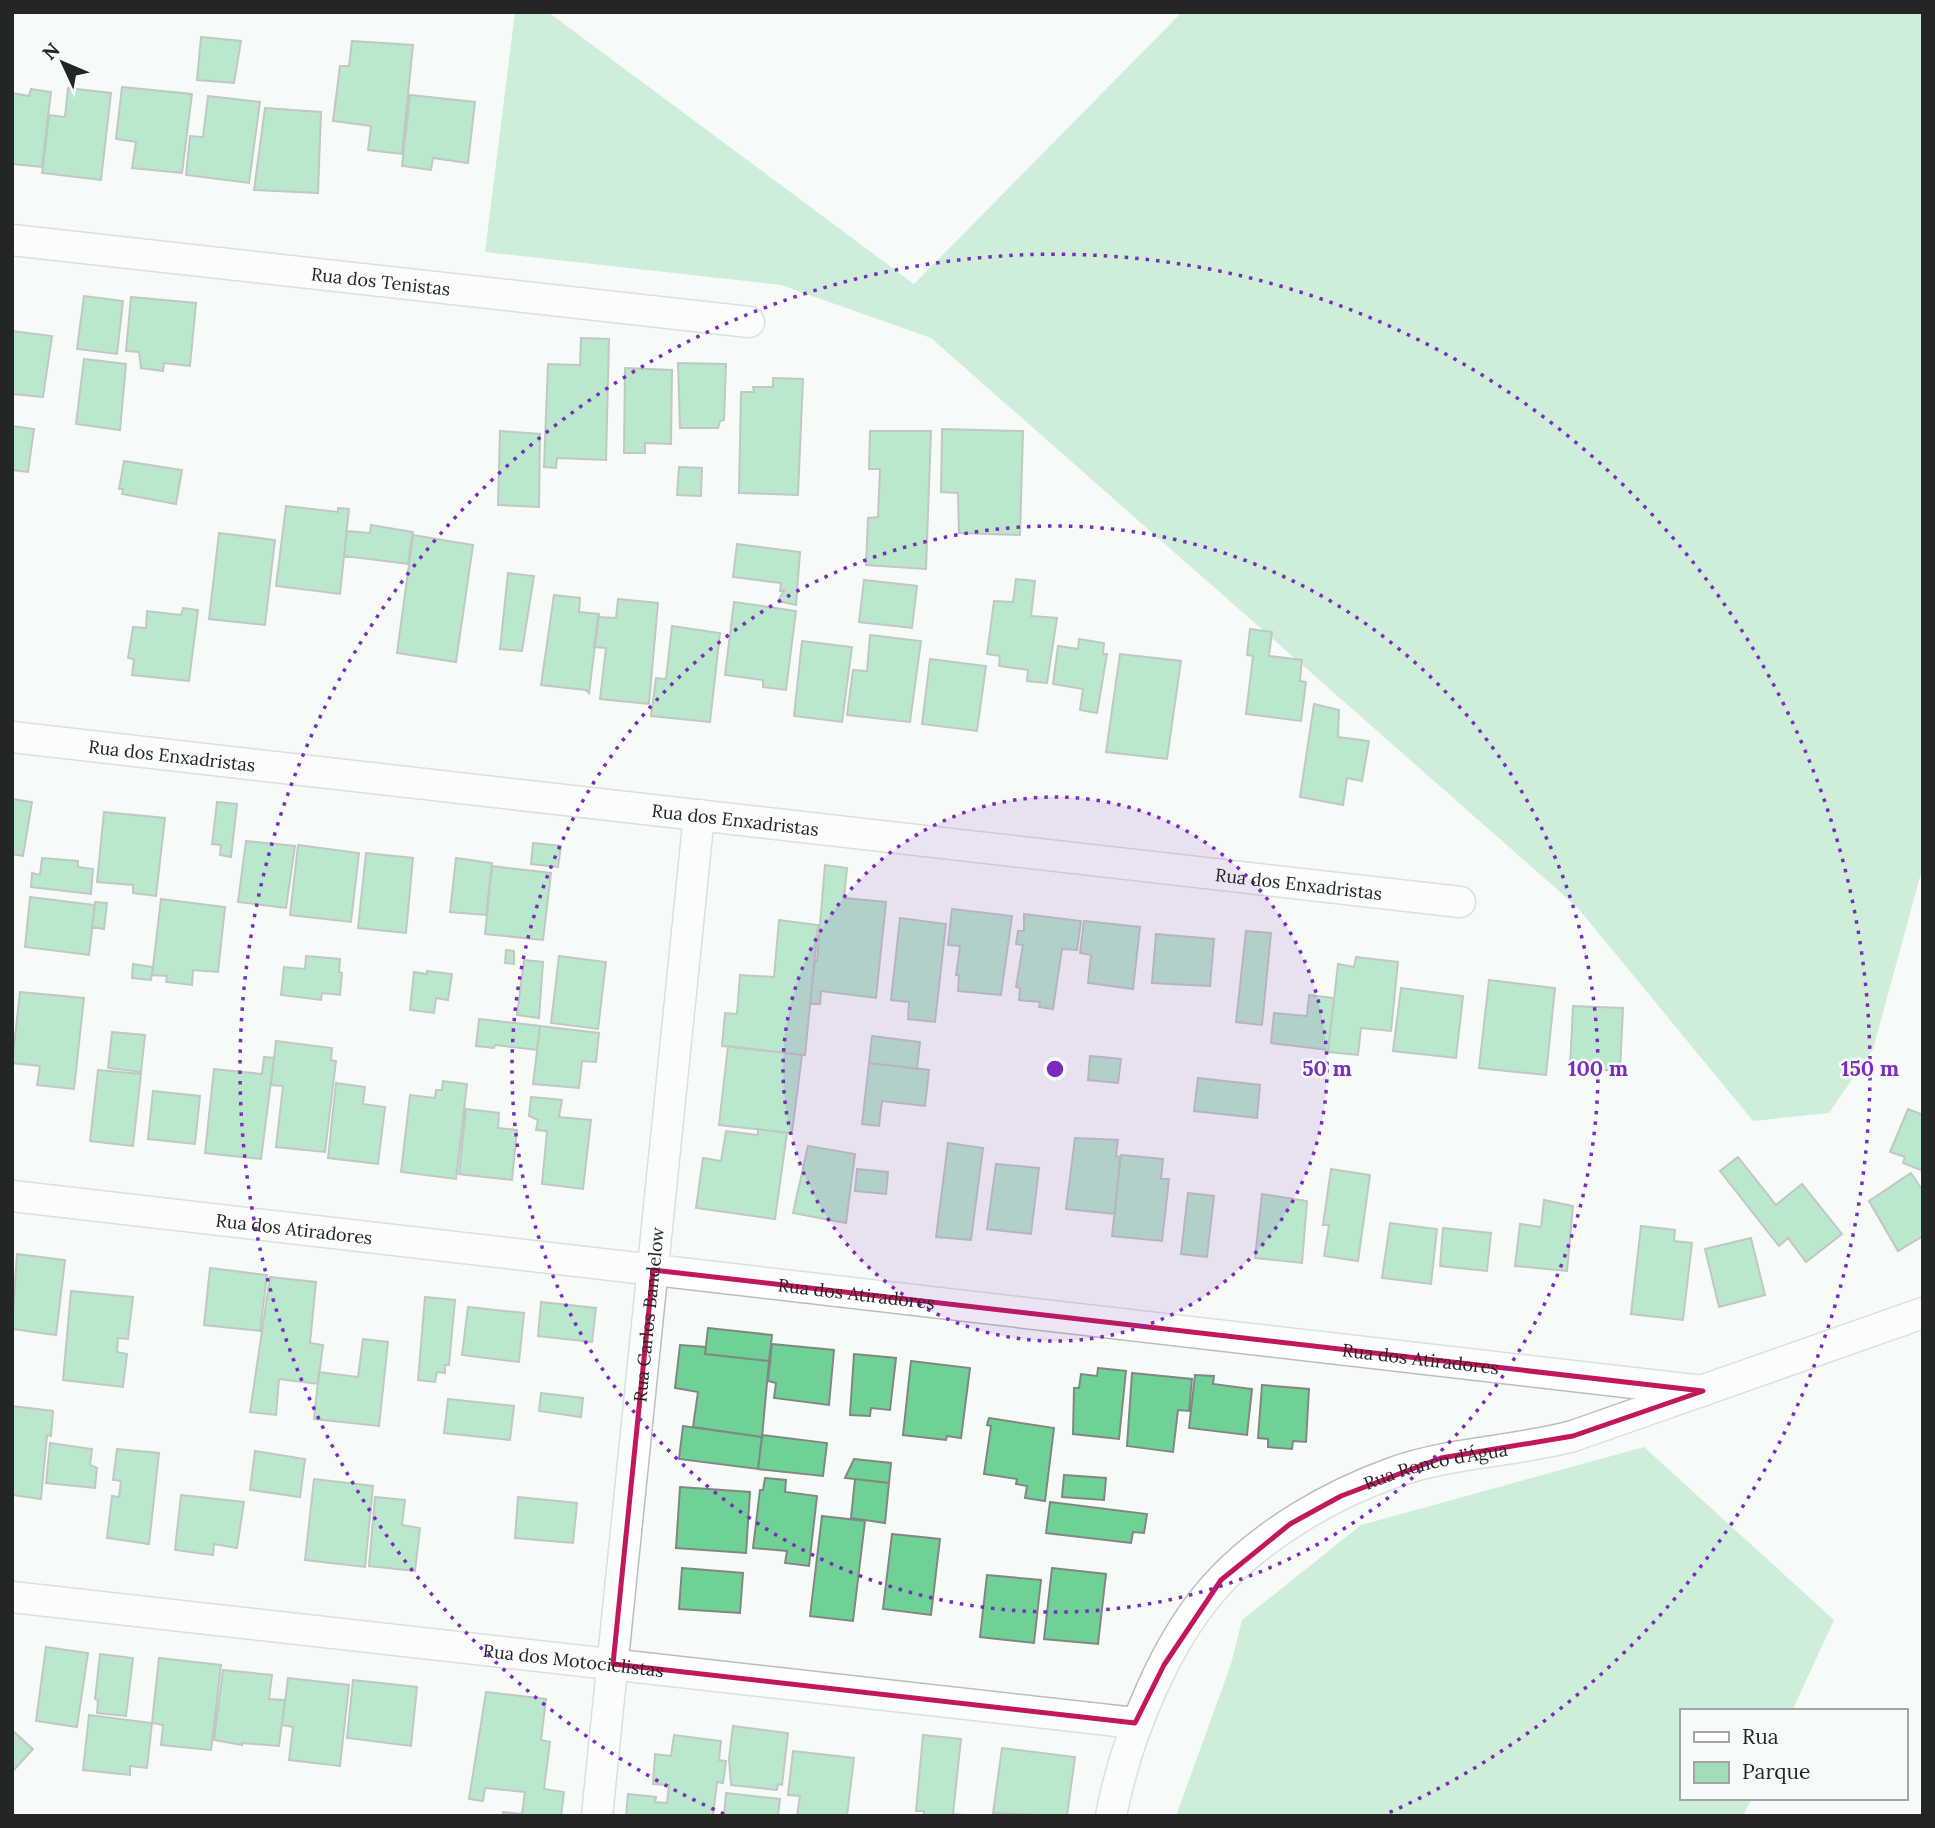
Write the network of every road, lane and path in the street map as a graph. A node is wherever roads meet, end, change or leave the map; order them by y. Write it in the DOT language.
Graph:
graph roads {
  1 [pos="12,240"];
  2 [pos="749,322"];
  3 [pos="12,737"];
  4 [pos="699,815"];
  5 [pos="1460,902"];
  6 [pos="12,1196"];
  7 [pos="653,1270"];
  8 [pos="1923,1313"];
  9 [pos="1703,1391"];
  10 [pos="12,1597"];
  11 [pos="613,1664"];
  12 [pos="1135,1723"];
  13 [pos="597,1816"];
  14 [pos="1111,1816"];
  1 -- 2 [label="street, Rua dos Tenistas"];
  3 -- 4 [label="street, Rua dos Enxadristas"];
  4 -- 5 [label="street, Rua dos Enxadristas"];
  4 -- 7 [label="street, Rua Carlos Bandelow"];
  6 -- 7 [label="street, Rua dos Atiradores"];
  7 -- 9 [label="street, Rua dos Atiradores"];
  7 -- 11 [label="street, Rua Carlos Bandelow"];
  8 -- 9 [label="street, Rua Ronco d’Água"];
  9 -- 12 [label="street, Rua Ronco d’Água"];
  10 -- 11 [label="street, Rua dos Motociclistas"];
  11 -- 12 [label="street, Rua dos Motociclistas"];
  11 -- 13 [label="street, Rua Carlos Bandelow"];
  12 -- 14 [label="street, Rua Ronco d’Água"];
}
